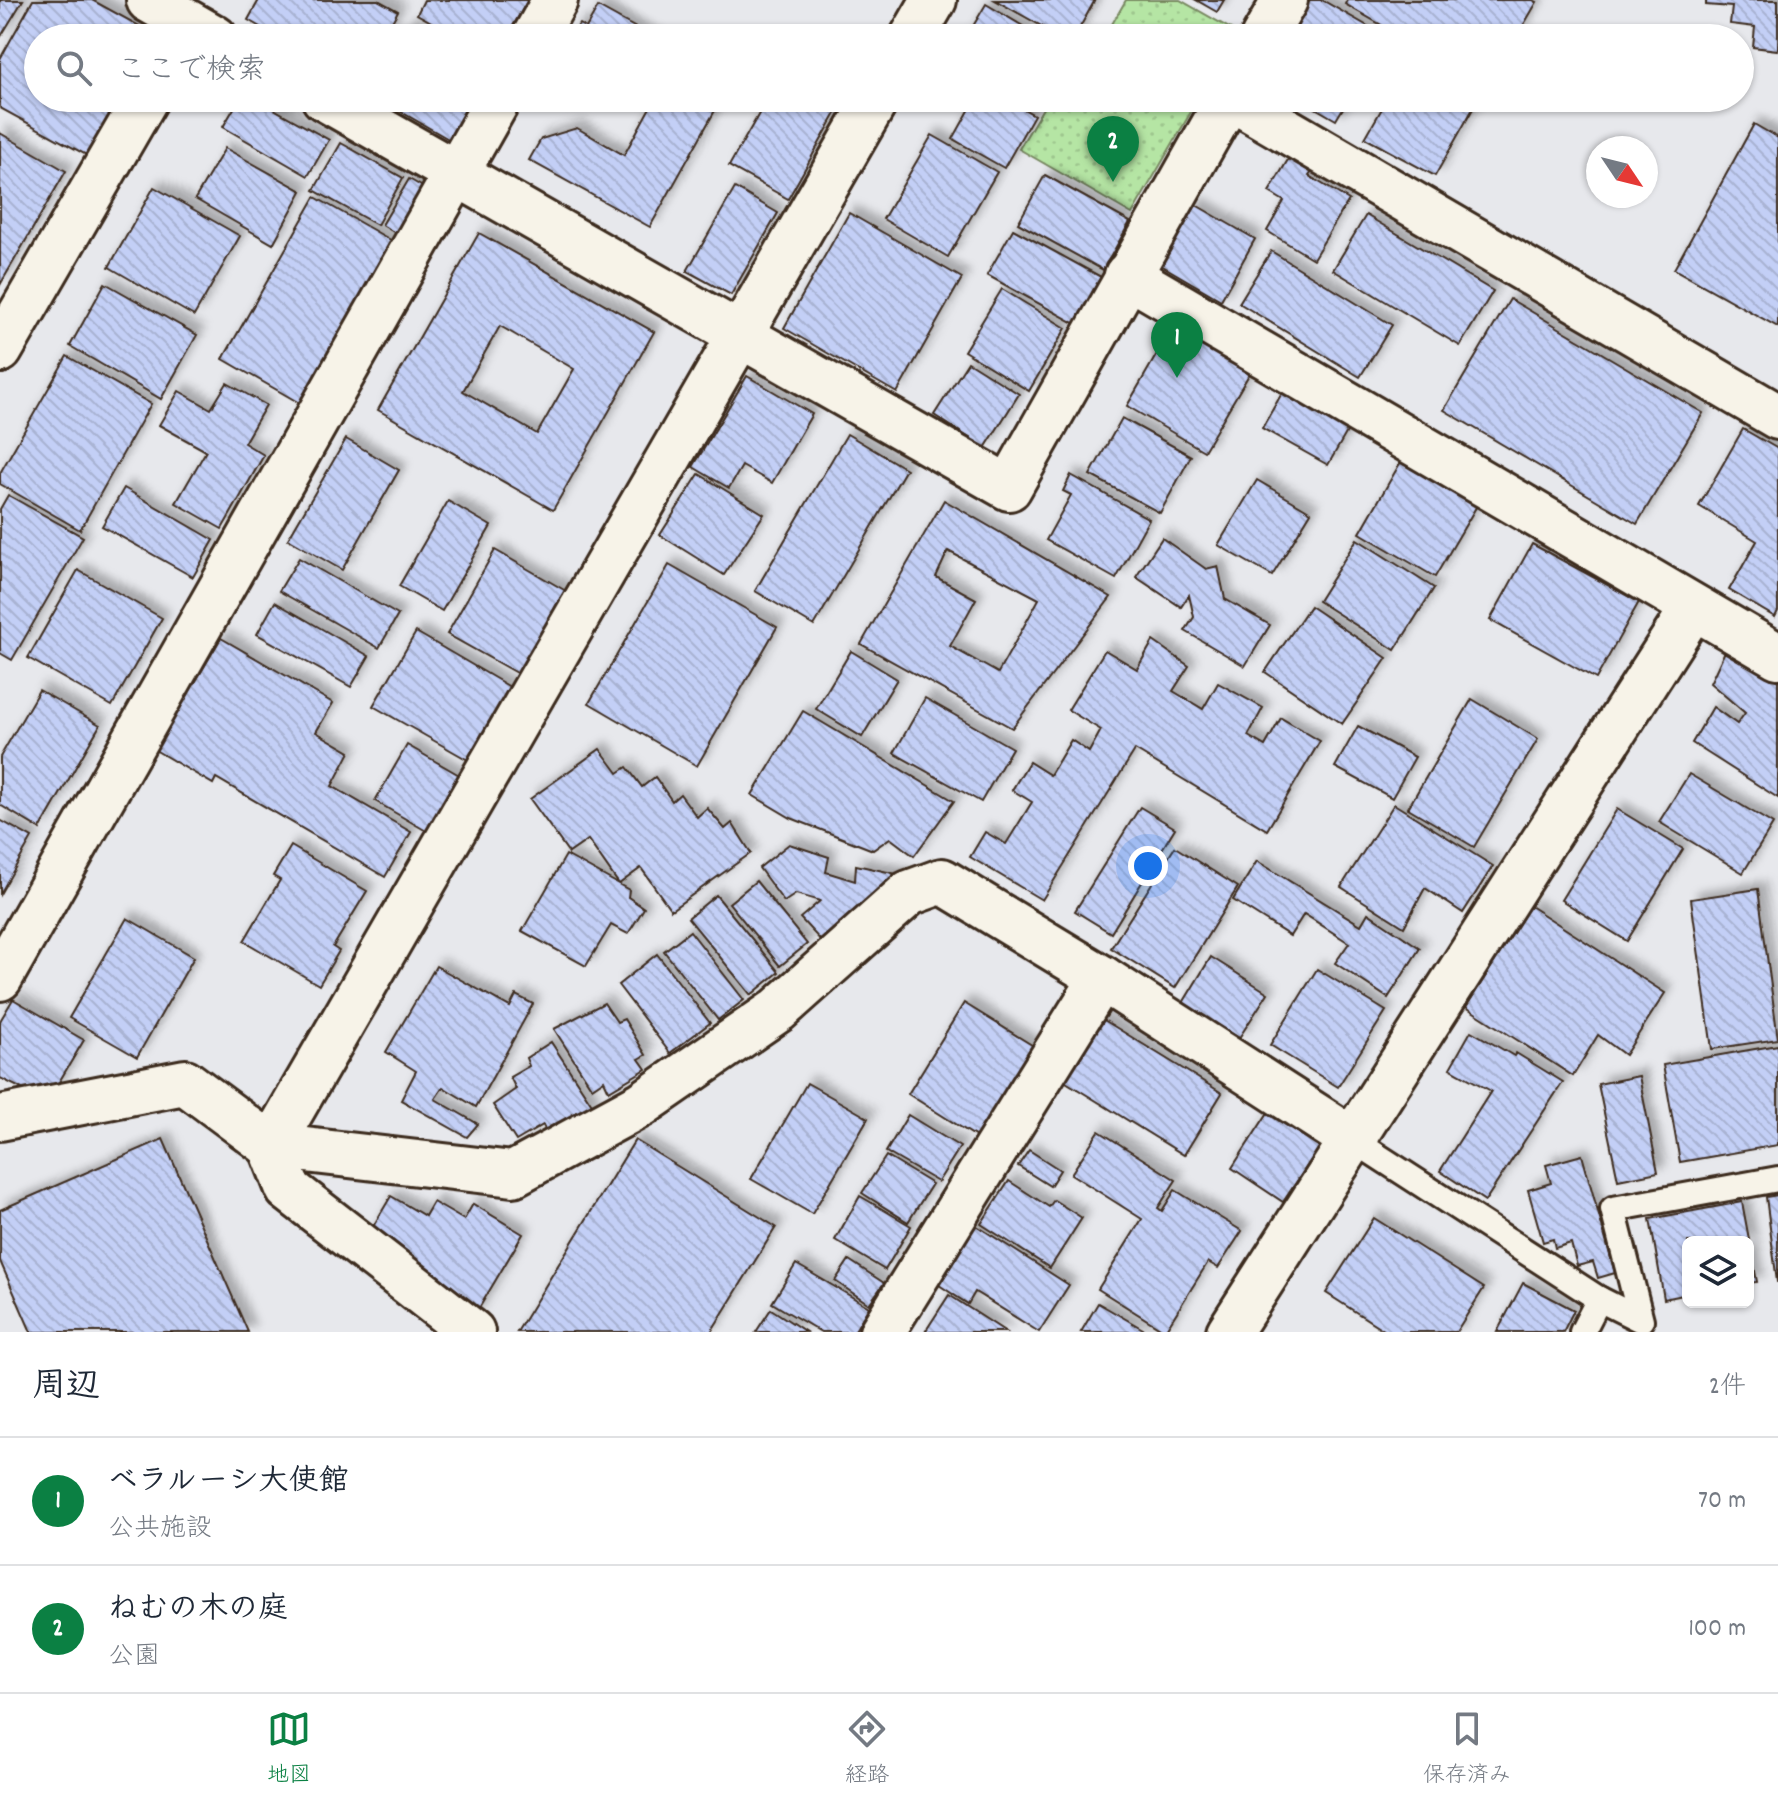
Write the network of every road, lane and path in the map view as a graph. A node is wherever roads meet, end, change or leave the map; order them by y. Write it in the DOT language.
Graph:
graph roads {
  1 [pos="149,0"];
  2 [pos="555,0"];
  3 [pos="934,0"];
  4 [pos="1285,0"];
  5 [pos="195,24"];
  6 [pos="542,24"];
  7 [pos="920,24"];
  8 [pos="1271,24"];
  9 [pos="138,112"];
  10 [pos="350,112"];
  11 [pos="491,112"];
  12 [pos="869,112"];
  13 [pos="1222,112"];
  14 [pos="1254,112"];
  15 [pos="457,171"];
  16 [pos="1127,275"];
  17 [pos="739,337"];
  18 [pos="0,350"];
  19 [pos="1778,417"];
  20 [pos="1693,608"];
  21 [pos="1778,656"];
  22 [pos="0,978"];
  23 [pos="1102,978"];
  24 [pos="0,1118"];
  25 [pos="1353,1140"];
  26 [pos="271,1146"];
  27 [pos="1778,1179"];
  28 [pos="1599,1299"];
  29 [pos="472,1332"];
  30 [pos="882,1332"];
  31 [pos="1229,1332"];
  32 [pos="1582,1332"];
  1 -- 5 [label="street"];
  2 -- 6 [label="street"];
  3 -- 7 [label="street"];
  4 -- 8 [label="street"];
  9 -- 18 [label="street"];
  10 -- 15 [label="street"];
  11 -- 15 [label="street"];
  12 -- 17 [label="street"];
  13 -- 16 [label="street"];
  14 -- 19 [label="street"];
  15 -- 17 [label="street"];
  15 -- 22 [label="street"];
  16 -- 17 [label="street"];
  16 -- 20 [label="street"];
  17 -- 26 [label="street"];
  20 -- 21 [label="street"];
  20 -- 25 [label="street"];
  23 -- 25 [label="street"];
  23 -- 26 [label="street"];
  23 -- 30 [label="street"];
  24 -- 26 [label="street"];
  25 -- 28 [label="lane"];
  25 -- 31 [label="street"];
  26 -- 29 [label="street"];
  27 -- 28 [label="lane"];
  28 -- 32 [label="lane"];
}
